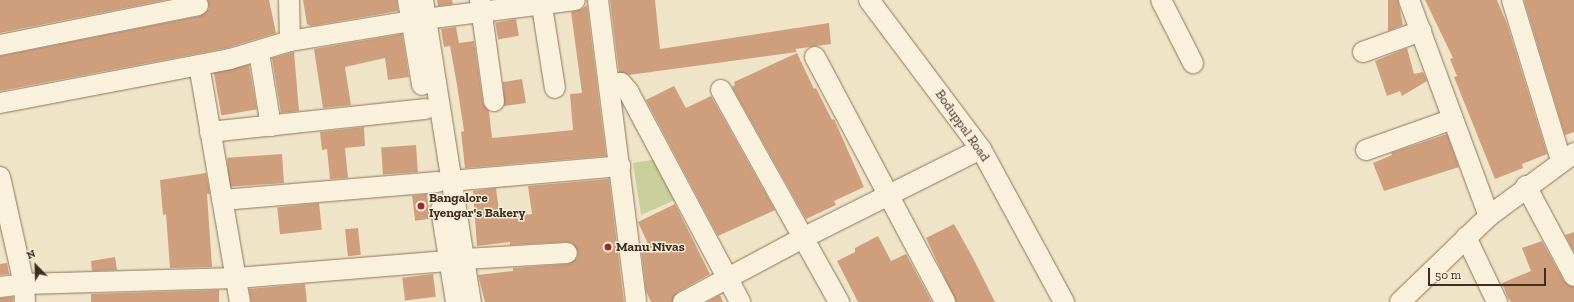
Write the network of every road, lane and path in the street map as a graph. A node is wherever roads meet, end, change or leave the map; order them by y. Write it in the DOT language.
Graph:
graph roads {
  1 [pos="289,0"];
  2 [pos="408,0"];
  3 [pos="575,0"];
  4 [pos="598,0"];
  5 [pos="869,0"];
  6 [pos="1161,0"];
  7 [pos="1409,0"];
  8 [pos="1512,0"];
  9 [pos="541,2"];
  10 [pos="198,5"];
  11 [pos="481,6"];
  12 [pos="420,13"];
  13 [pos="1420,31"];
  14 [pos="290,42"];
  15 [pos="0,44"];
  16 [pos="259,52"];
  17 [pos="1363,52"];
  18 [pos="815,57"];
  19 [pos="1193,63"];
  20 [pos="199,65"];
  21 [pos="609,84"];
  22 [pos="555,88"];
  23 [pos="721,90"];
  24 [pos="494,101"];
  25 [pos="0,103"];
  26 [pos="426,109"];
  27 [pos="1453,119"];
  28 [pos="271,126"];
  29 [pos="210,132"];
  30 [pos="981,149"];
  31 [pos="1366,150"];
  32 [pos="1568,156"];
  33 [pos="620,166"];
  34 [pos="0,177"];
  35 [pos="443,182"];
  36 [pos="1526,186"];
  37 [pos="890,195"];
  38 [pos="222,200"];
  39 [pos="1489,216"];
  40 [pos="5,221"];
  41 [pos="1466,237"];
  42 [pos="803,238"];
  43 [pos="567,252"];
  44 [pos="457,260"];
  45 [pos="1574,276"];
  46 [pos="236,278"];
  47 [pos="728,278"];
  48 [pos="0,287"];
  49 [pos="25,293"];
  50 [pos="1405,300"];
  51 [pos="240,302"];
  52 [pos="456,302"];
  53 [pos="471,302"];
  54 [pos="636,302"];
  55 [pos="683,302"];
  56 [pos="740,302"];
  57 [pos="840,302"];
  58 [pos="945,302"];
  59 [pos="1064,302"];
  60 [pos="1497,302"];
  1 -- 14 [label="street"];
  2 -- 12 [label="street"];
  3 -- 9 [label="street"];
  4 -- 21 [label="street"];
  5 -- 30 [label="street, Boduppal Road"];
  6 -- 19 [label="street"];
  7 -- 13 [label="street"];
  8 -- 32 [label="street"];
  9 -- 11 [label="street"];
  9 -- 22 [label="street"];
  10 -- 15 [label="street"];
  11 -- 12 [label="street"];
  11 -- 24 [label="street"];
  12 -- 14 [label="street"];
  12 -- 26 [label="street"];
  12 -- 35 [label="street"];
  13 -- 17 [label="street"];
  13 -- 27 [label="street"];
  14 -- 16 [label="street"];
  16 -- 20 [label="street"];
  16 -- 28 [label="street"];
  18 -- 37 [label="street"];
  20 -- 25 [label="street"];
  20 -- 29 [label="street"];
  21 -- 33 [label="street"];
  21 -- 47 [label="street"];
  23 -- 42 [label="street"];
  26 -- 28 [label="street"];
  26 -- 35 [label="street"];
  27 -- 31 [label="street"];
  27 -- 39 [label="street"];
  28 -- 29 [label="street"];
  29 -- 38 [label="street"];
  30 -- 37 [label="street"];
  30 -- 59 [label="street, Boduppal Road"];
  32 -- 36 [label="street"];
  33 -- 35 [label="street"];
  33 -- 54 [label="street"];
  34 -- 40 [label="street"];
  35 -- 38 [label="street"];
  35 -- 44 [label="street"];
  36 -- 39 [label="street"];
  36 -- 45 [label="street"];
  37 -- 42 [label="street"];
  37 -- 58 [label="street"];
  38 -- 46 [label="street"];
  39 -- 41 [label="street"];
  40 -- 49 [label="street"];
  41 -- 50 [label="street"];
  41 -- 60 [label="street"];
  42 -- 47 [label="street"];
  42 -- 57 [label="street"];
  43 -- 44 [label="street"];
  44 -- 46 [label="street"];
  44 -- 52 [label="street"];
  44 -- 53 [label="street"];
  46 -- 49 [label="street"];
  46 -- 51 [label="street"];
  47 -- 55 [label="street"];
  47 -- 56 [label="street"];
  48 -- 49 [label="street"];
}
